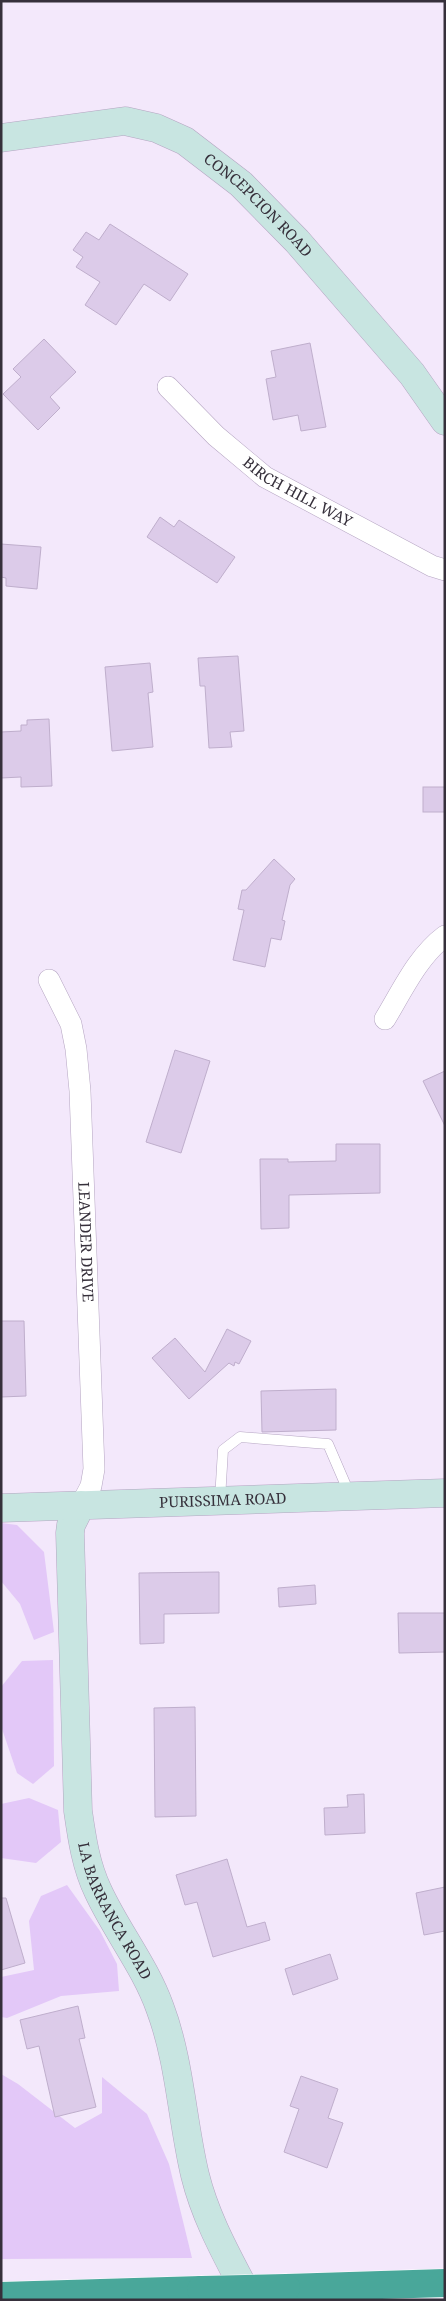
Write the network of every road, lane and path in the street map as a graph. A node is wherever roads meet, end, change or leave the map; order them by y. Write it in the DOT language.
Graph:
graph roads {
  1 [pos="1,138"];
  2 [pos="168,387"];
  3 [pos="442,409"];
  4 [pos="445,570"];
  5 [pos="445,936"];
  6 [pos="49,980"];
  7 [pos="385,1019"];
  8 [pos="445,1493"];
  9 [pos="350,1496"];
  10 [pos="220,1500"];
  11 [pos="81,1505"];
  12 [pos="1,1508"];
  13 [pos="445,2283"];
  14 [pos="1,2296"];
  15 [pos="250,2300"];
  1 -- 3 [label="street, CONCEPCION ROAD"];
  2 -- 4 [label="street, BIRCH HILL WAY"];
  5 -- 7 [label="street"];
  6 -- 11 [label="street, LEANDER DRIVE"];
  8 -- 9 [label="street, PURISSIMA ROAD"];
  9 -- 10 [label="street, PURISSIMA ROAD"];
  9 -- 10 [label="lane"];
  10 -- 11 [label="street, PURISSIMA ROAD"];
  11 -- 12 [label="street, PURISSIMA ROAD"];
  11 -- 15 [label="street, LA BARRANCA ROAD"];
  13 -- 14 [label="highway, bridge"];
}
